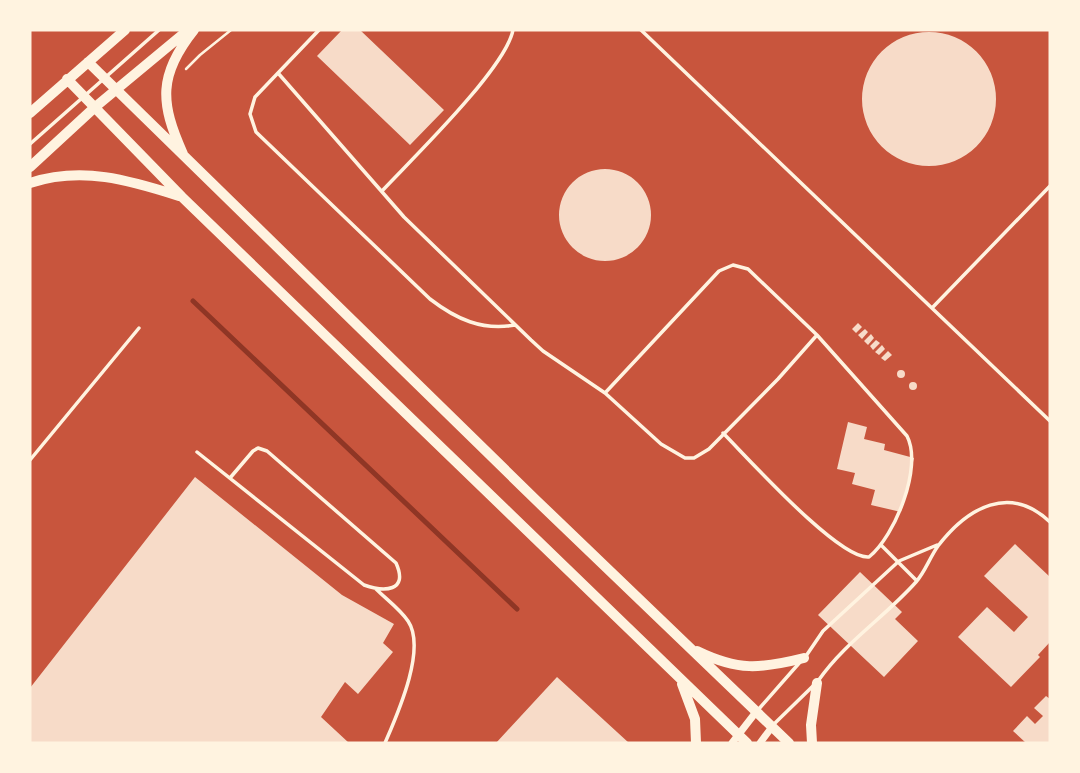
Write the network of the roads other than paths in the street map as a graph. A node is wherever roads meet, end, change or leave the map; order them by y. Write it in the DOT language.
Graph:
graph roads {
  1 [pos="125,30"];
  2 [pos="159,30"];
  3 [pos="188,30"];
  4 [pos="194,30"];
  5 [pos="319,30"];
  6 [pos="513,30"];
  7 [pos="641,30"];
  8 [pos="88,62"];
  9 [pos="278,73"];
  10 [pos="67,79"];
  11 [pos="104,79"];
  12 [pos="115,90"];
  13 [pos="84,97"];
  14 [pos="94,108"];
  15 [pos="30,113"];
  16 [pos="30,144"];
  17 [pos="185,160"];
  18 [pos="30,167"];
  19 [pos="30,183"];
  20 [pos="1050,186"];
  21 [pos="382,191"];
  22 [pos="182,197"];
  23 [pos="932,308"];
  24 [pos="516,325"];
  25 [pos="139,328"];
  26 [pos="817,335"];
  27 [pos="605,393"];
  28 [pos="1050,421"];
  29 [pos="723,433"];
  30 [pos="197,452"];
  31 [pos="30,460"];
  32 [pos="230,478"];
  33 [pos="1050,523"];
  34 [pos="880,545"];
  35 [pos="939,545"];
  36 [pos="899,561"];
  37 [pos="917,581"];
  38 [pos="376,589"];
  39 [pos="688,647"];
  40 [pos="804,658"];
  41 [pos="680,678"];
  42 [pos="817,682"];
  43 [pos="756,712"];
  44 [pos="772,727"];
  45 [pos="735,739"];
  46 [pos="385,743"];
  47 [pos="696,743"];
  48 [pos="747,743"];
  49 [pos="760,743"];
  50 [pos="789,743"];
  51 [pos="812,743"];
  1 -- 8 [label="main road"];
  2 -- 11 [label="lane"];
  3 -- 12 [label="main road"];
  4 -- 17 [label="main road"];
  5 -- 9 [label="lane"];
  6 -- 21 [label="lane"];
  7 -- 23 [label="lane"];
  8 -- 10 [label="main road"];
  8 -- 11 [label="main road"];
  9 -- 21 [label="lane"];
  9 -- 24 [label="lane"];
  10 -- 13 [label="main road"];
  10 -- 15 [label="main road"];
  11 -- 12 [label="main road"];
  11 -- 13 [label="lane"];
  12 -- 14 [label="main road"];
  12 -- 17 [label="main road"];
  13 -- 14 [label="main road"];
  13 -- 16 [label="lane"];
  14 -- 18 [label="main road"];
  14 -- 22 [label="main road"];
  17 -- 39 [label="main road"];
  19 -- 22 [label="main road"];
  20 -- 23 [label="lane"];
  21 -- 24 [label="lane"];
  22 -- 41 [label="main road"];
  23 -- 28 [label="lane"];
  24 -- 27 [label="lane"];
  25 -- 31 [label="lane"];
  26 -- 27 [label="lane"];
  26 -- 29 [label="lane"];
  26 -- 34 [label="lane"];
  27 -- 29 [label="lane"];
  29 -- 34 [label="lane"];
  30 -- 32 [label="lane"];
  32 -- 38 [label="lane"];
  32 -- 38 [label="lane"];
  33 -- 35 [label="lane"];
  34 -- 36 [label="lane"];
  35 -- 36 [label="lane"];
  35 -- 37 [label="lane"];
  36 -- 37 [label="lane"];
  36 -- 40 [label="lane"];
  37 -- 42 [label="lane"];
  38 -- 46 [label="lane"];
  39 -- 40 [label="main road"];
  39 -- 43 [label="main road"];
  40 -- 43 [label="lane"];
  41 -- 45 [label="main road"];
  41 -- 47 [label="main road"];
  42 -- 44 [label="lane"];
  42 -- 51 [label="main road"];
  43 -- 44 [label="main road"];
  43 -- 45 [label="street"];
  44 -- 49 [label="street"];
  44 -- 50 [label="main road"];
  45 -- 48 [label="main road"];
}
